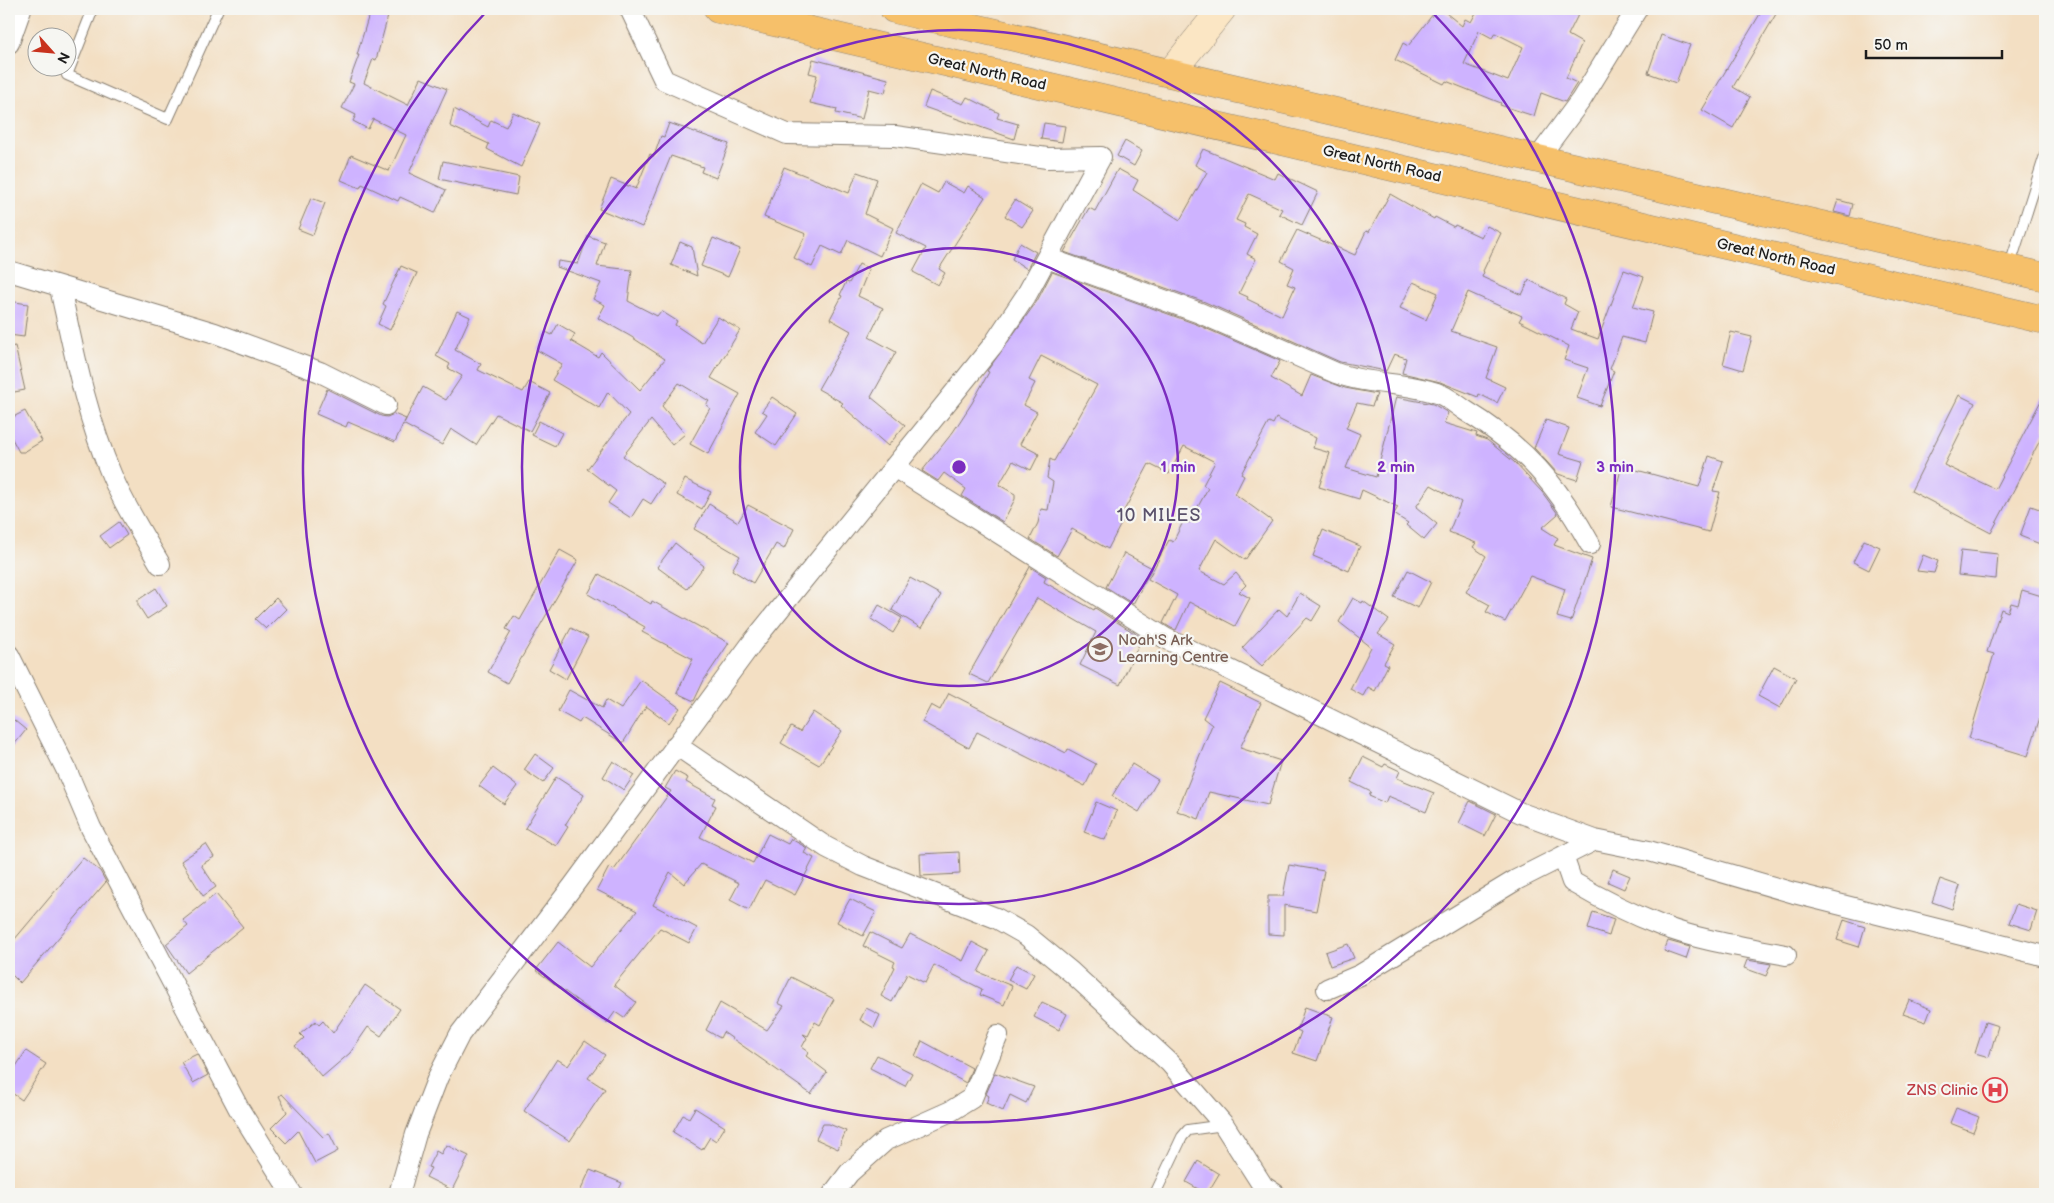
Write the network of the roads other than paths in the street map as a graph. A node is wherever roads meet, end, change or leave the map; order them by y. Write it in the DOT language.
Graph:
graph roads {
  1 [pos="21,9"];
  2 [pos="93,9"];
  3 [pos="218,9"];
  4 [pos="630,9"];
  5 [pos="718,9"];
  6 [pos="894,9"];
  7 [pos="1222,9"];
  8 [pos="1637,9"];
  9 [pos="9,43"];
  10 [pos="1171,72"];
  11 [pos="2045,155"];
  12 [pos="1538,158"];
  13 [pos="1046,258"];
  14 [pos="2009,269"];
  15 [pos="9,271"];
  16 [pos="2045,278"];
  17 [pos="60,288"];
  18 [pos="2045,320"];
  19 [pos="386,404"];
  20 [pos="894,468"];
  21 [pos="1590,544"];
  22 [pos="160,564"];
  23 [pos="9,655"];
  24 [pos="676,745"];
  25 [pos="1595,840"];
  26 [pos="1563,856"];
  27 [pos="1786,955"];
  28 [pos="2045,956"];
  29 [pos="1327,989"];
  30 [pos="998,1035"];
  31 [pos="1224,1125"];
  32 [pos="292,1194"];
  33 [pos="399,1194"];
  34 [pos="833,1194"];
  35 [pos="1155,1194"];
  36 [pos="1275,1194"];
  1 -- 9 [label="street"];
  2 -- 3 [label="lane"];
  4 -- 13 [label="street"];
  5 -- 18 [label="highway, Great North Road"];
  6 -- 10 [label="highway"];
  7 -- 10 [label="street"];
  8 -- 12 [label="street"];
  10 -- 12 [label="highway"];
  11 -- 14 [label="lane"];
  12 -- 14 [label="highway"];
  13 -- 20 [label="street"];
  13 -- 21 [label="street"];
  14 -- 16 [label="highway"];
  15 -- 17 [label="street"];
  17 -- 19 [label="street"];
  17 -- 22 [label="street"];
  20 -- 24 [label="street"];
  20 -- 25 [label="street"];
  23 -- 32 [label="street"];
  24 -- 31 [label="street"];
  24 -- 33 [label="street"];
  25 -- 26 [label="street"];
  25 -- 28 [label="street"];
  26 -- 27 [label="street"];
  26 -- 29 [label="street"];
  30 -- 34 [label="street"];
  31 -- 35 [label="lane"];
  31 -- 36 [label="street"];
}
